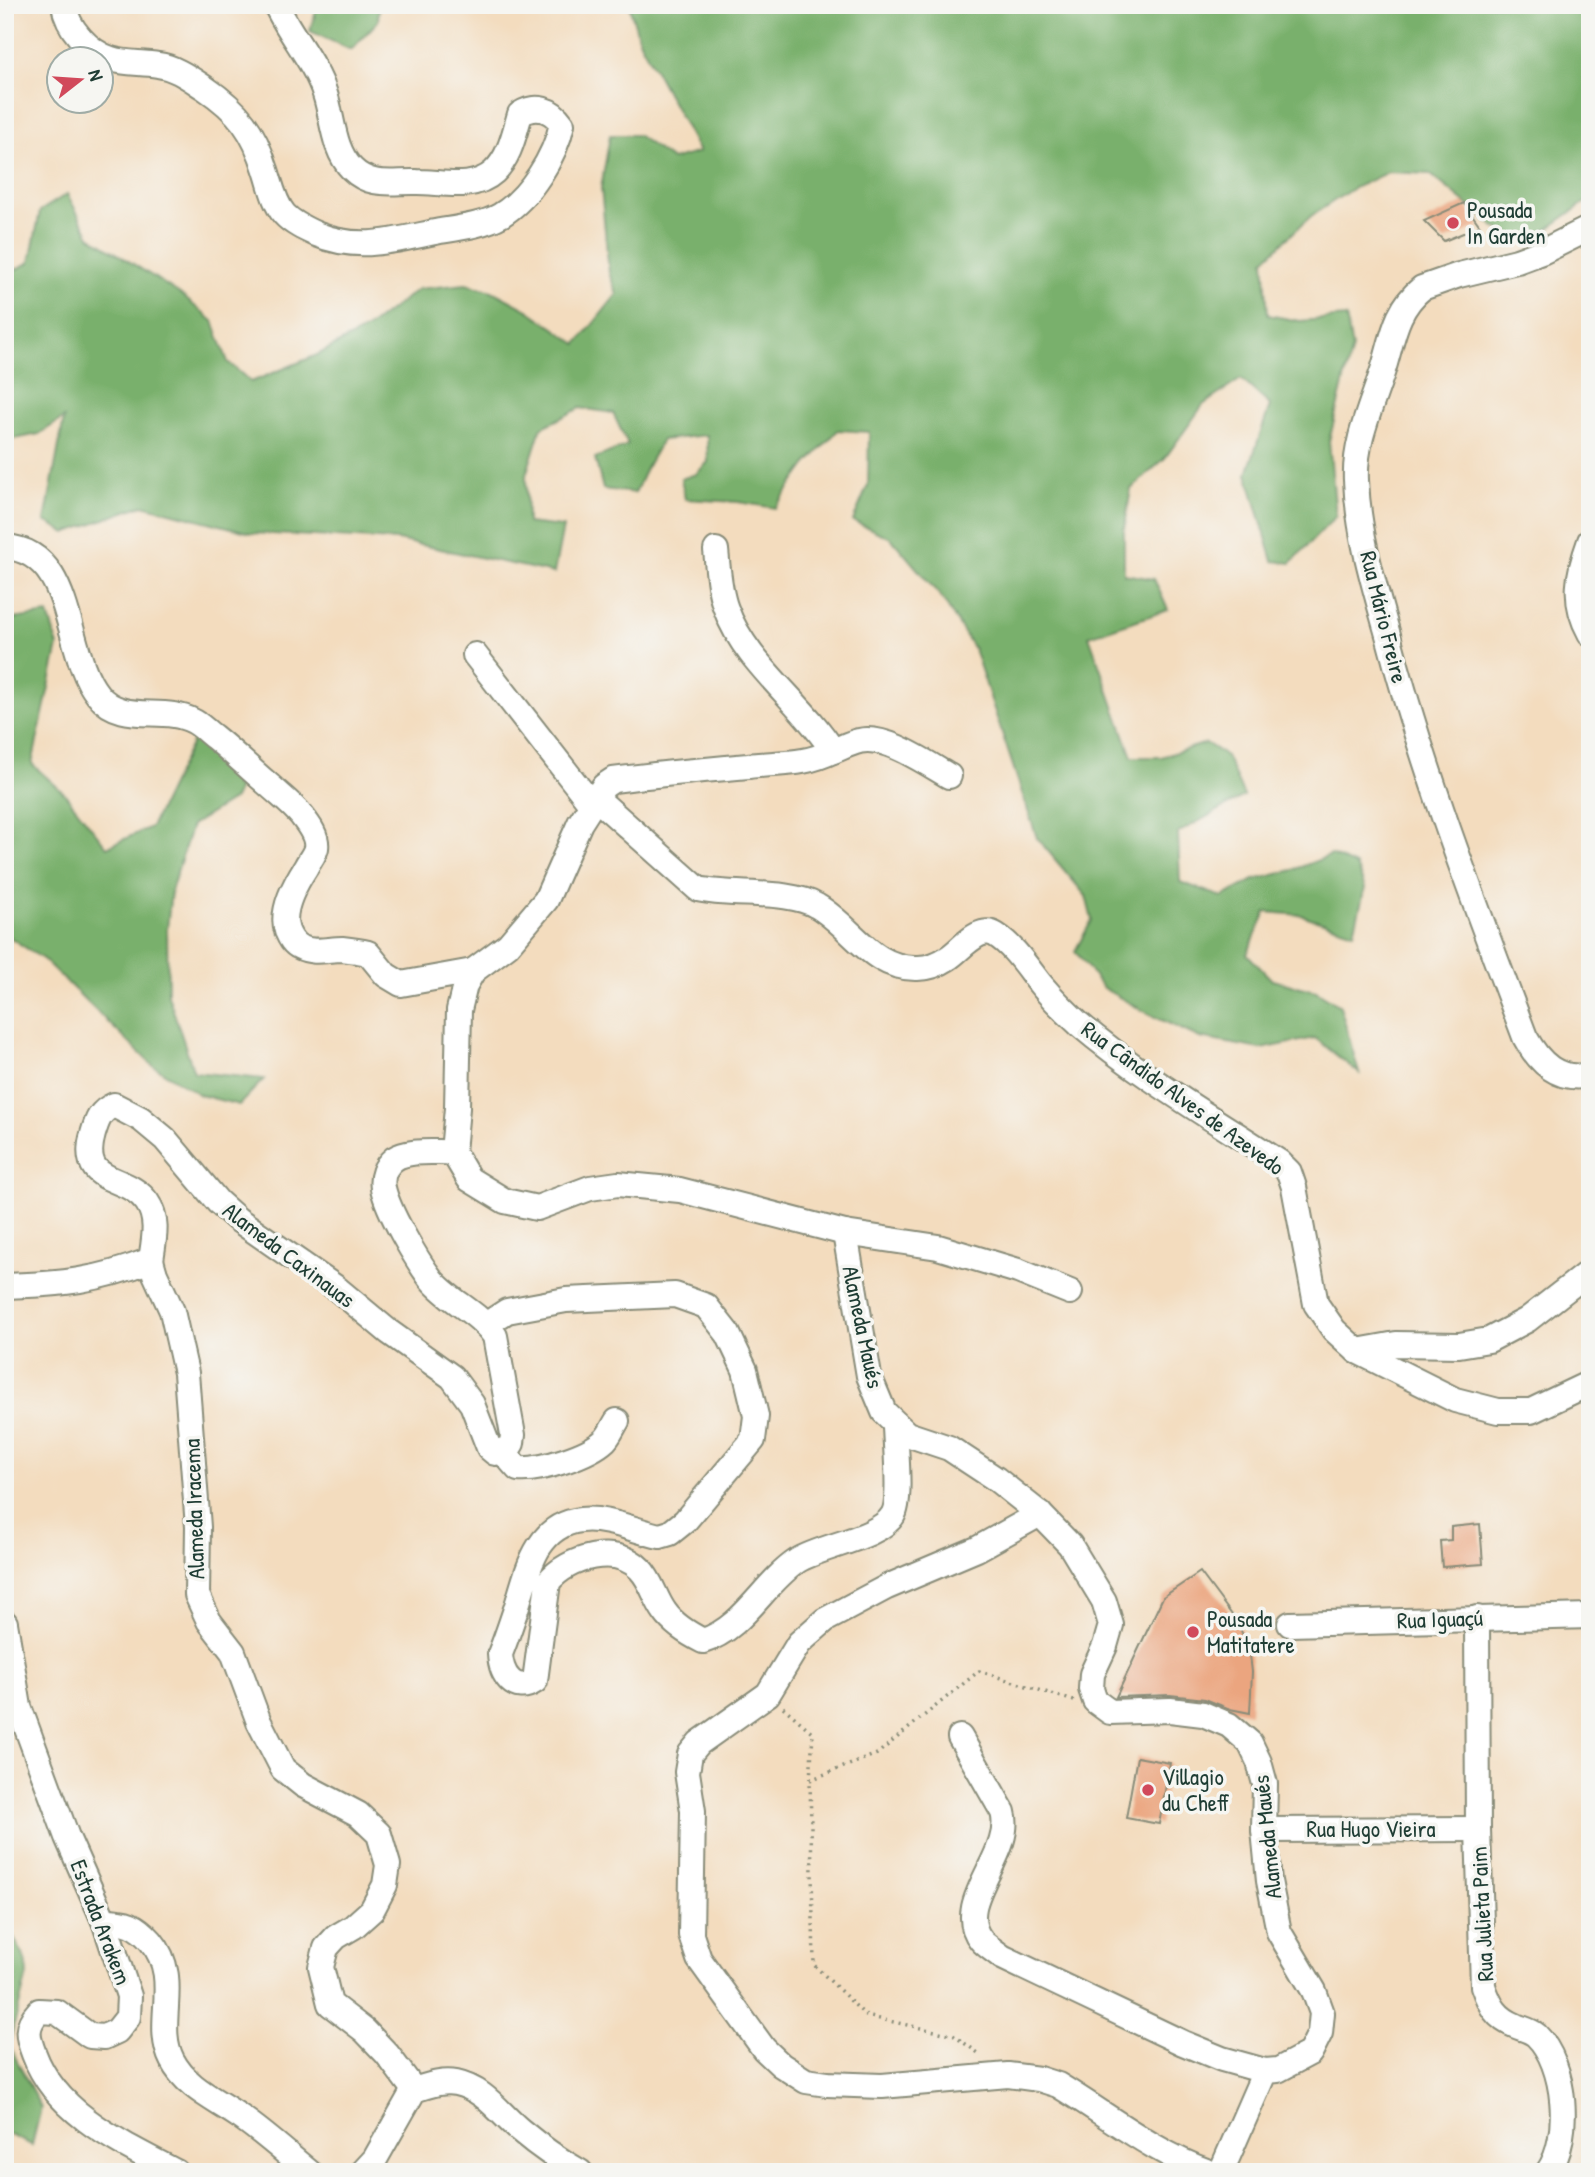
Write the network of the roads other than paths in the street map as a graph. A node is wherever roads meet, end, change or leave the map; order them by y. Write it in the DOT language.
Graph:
graph roads {
  1 [pos="64,5"];
  2 [pos="276,5"];
  3 [pos="1590,228"];
  4 [pos="1590,541"];
  5 [pos="5,547"];
  6 [pos="716,550"];
  7 [pos="1590,633"];
  8 [pos="475,655"];
  9 [pos="833,751"];
  10 [pos="949,776"];
  11 [pos="594,802"];
  12 [pos="473,971"];
  13 [pos="1590,1075"];
  14 [pos="453,1152"];
  15 [pos="845,1233"];
  16 [pos="151,1260"];
  17 [pos="1590,1271"];
  18 [pos="5,1286"];
  19 [pos="1070,1292"];
  20 [pos="487,1324"];
  21 [pos="1357,1350"];
  22 [pos="1590,1383"];
  23 [pos="617,1421"];
  24 [pos="895,1424"];
  25 [pos="496,1450"];
  26 [pos="1040,1514"];
  27 [pos="1590,1616"];
  28 [pos="1477,1618"];
  29 [pos="5,1623"];
  30 [pos="1290,1624"];
  31 [pos="960,1737"];
  32 [pos="1478,1829"];
  33 [pos="1264,1830"];
  34 [pos="104,1921"];
  35 [pos="1265,2071"];
  36 [pos="414,2090"];
  37 [pos="176,2172"];
  38 [pos="309,2172"];
  39 [pos="363,2172"];
  40 [pos="580,2172"];
  41 [pos="1209,2172"];
  42 [pos="1221,2172"];
  43 [pos="1548,2172"];
  1 -- 2 [label="street"];
  3 -- 13 [label="street, Rua Mário Freire"];
  4 -- 7 [label="street"];
  5 -- 12 [label="street"];
  6 -- 9 [label="street"];
  8 -- 11 [label="street, Rua Cândido Alves de Azevedo"];
  9 -- 10 [label="street"];
  9 -- 11 [label="street"];
  11 -- 12 [label="street"];
  11 -- 21 [label="street, Rua Cândido Alves de Azevedo"];
  12 -- 14 [label="street"];
  14 -- 15 [label="street"];
  14 -- 20 [label="street"];
  15 -- 19 [label="street"];
  15 -- 24 [label="street, Alameda Maués"];
  16 -- 18 [label="street"];
  16 -- 25 [label="street, Alameda Caxinauas"];
  16 -- 36 [label="street, Alameda Iracema"];
  17 -- 21 [label="street"];
  20 -- 24 [label="street"];
  20 -- 25 [label="street"];
  21 -- 22 [label="street, Rua Cândido Alves de Azevedo"];
  23 -- 25 [label="street"];
  24 -- 26 [label="street, Alameda Maués"];
  26 -- 33 [label="street, Alameda Maués"];
  26 -- 41 [label="street"];
  27 -- 28 [label="street, Rua Iguaçú"];
  28 -- 30 [label="street, Rua Iguaçú"];
  28 -- 32 [label="street, Rua Julieta Paim"];
  29 -- 34 [label="street, Estrada Arakem"];
  31 -- 35 [label="street"];
  32 -- 33 [label="street, Rua Hugo Vieira"];
  32 -- 43 [label="street, Rua Julieta Paim"];
  33 -- 35 [label="street, Alameda Maués"];
  34 -- 37 [label="street, Estrada Arakem"];
  34 -- 38 [label="street"];
  35 -- 42 [label="street"];
  36 -- 39 [label="street"];
  36 -- 40 [label="street"];
}
